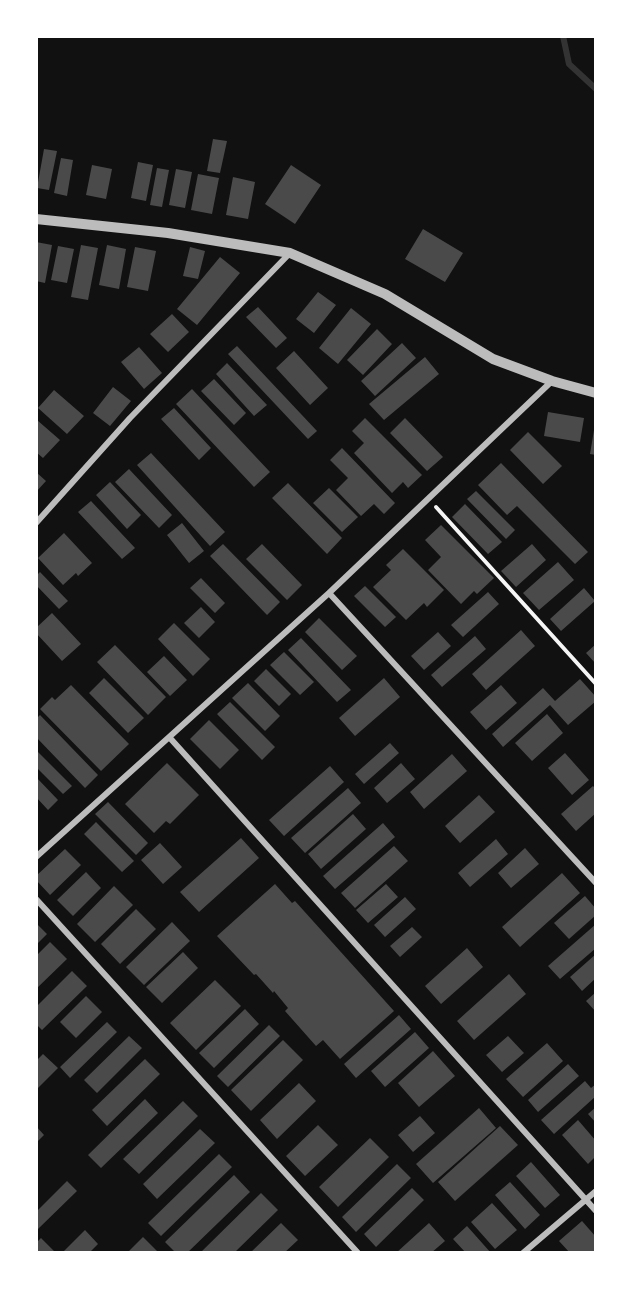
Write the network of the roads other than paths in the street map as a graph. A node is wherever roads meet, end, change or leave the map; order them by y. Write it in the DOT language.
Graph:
graph roads {
  1 [pos="36,219"];
  2 [pos="290,253"];
  3 [pos="552,381"];
  4 [pos="596,393"];
  5 [pos="36,523"];
  6 [pos="329,593"];
  7 [pos="170,738"];
  8 [pos="36,857"];
  9 [pos="596,883"];
  10 [pos="36,899"];
  11 [pos="596,1191"];
  12 [pos="587,1200"];
  13 [pos="596,1211"];
  14 [pos="358,1253"];
  15 [pos="523,1253"];
  1 -- 2 [label="street"];
  2 -- 3 [label="street"];
  2 -- 5 [label="street"];
  3 -- 4 [label="street"];
  3 -- 6 [label="street"];
  6 -- 7 [label="street"];
  6 -- 9 [label="street"];
  7 -- 8 [label="street"];
  7 -- 12 [label="street"];
  10 -- 14 [label="street"];
  11 -- 12 [label="street"];
  12 -- 13 [label="street"];
  12 -- 15 [label="street"];
}
